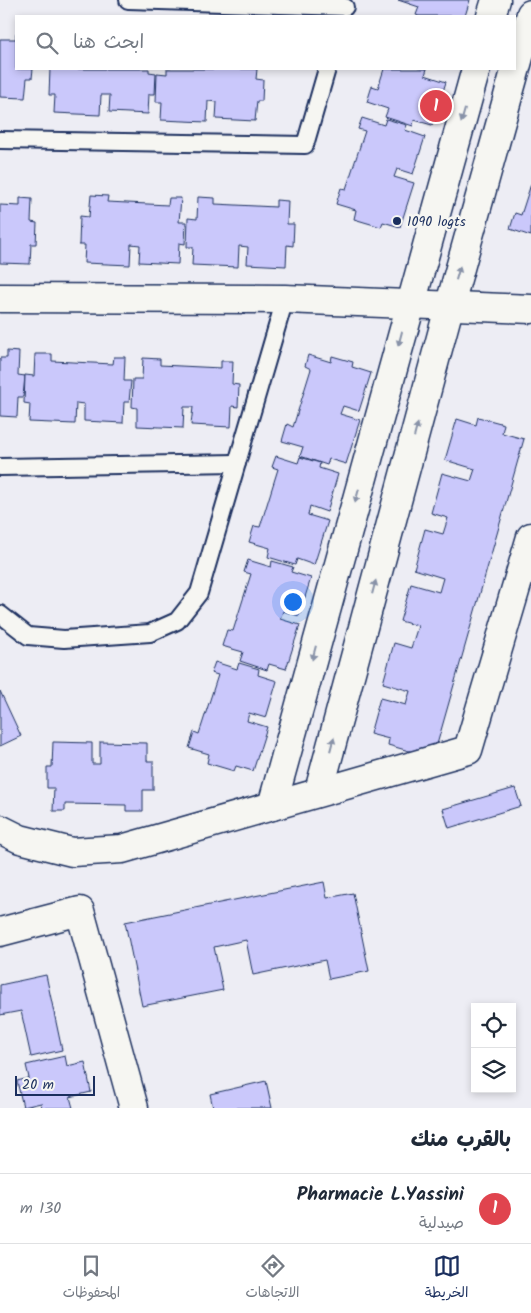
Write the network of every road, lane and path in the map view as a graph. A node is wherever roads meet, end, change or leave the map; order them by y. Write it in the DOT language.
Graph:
graph roads {
  1 [pos="128,0"];
  2 [pos="496,0"];
  3 [pos="345,8"];
  4 [pos="531,14"];
  5 [pos="491,15"];
  6 [pos="516,68"];
  7 [pos="327,70"];
  8 [pos="476,70"];
  9 [pos="515,70"];
  10 [pos="0,140"];
  11 [pos="0,298"];
  12 [pos="285,299"];
  13 [pos="410,302"];
  14 [pos="450,304"];
  15 [pos="531,309"];
  16 [pos="237,463"];
  17 [pos="0,468"];
  18 [pos="531,537"];
  19 [pos="0,614"];
  20 [pos="319,791"];
  21 [pos="272,806"];
  22 [pos="0,829"];
  23 [pos="0,932"];
  24 [pos="134,1108"];
  1 -- 3 [label="lane"];
  2 -- 5 [label="street"];
  6 -- 4 [label="street, one-way"];
  7 -- 10 [label="lane"];
  8 -- 13 [label="street, one-way"];
  14 -- 9 [label="street, one-way"];
  11 -- 12 [label="street"];
  12 -- 13 [label="street"];
  12 -- 16 [label="lane"];
  13 -- 14 [label="street"];
  13 -- 21 [label="street, one-way"];
  14 -- 15 [label="street"];
  20 -- 14 [label="street, one-way"];
  16 -- 17 [label="lane"];
  16 -- 19 [label="lane"];
  18 -- 20 [label="street"];
  20 -- 21 [label="street"];
  21 -- 22 [label="street"];
  23 -- 24 [label="street"];
}
